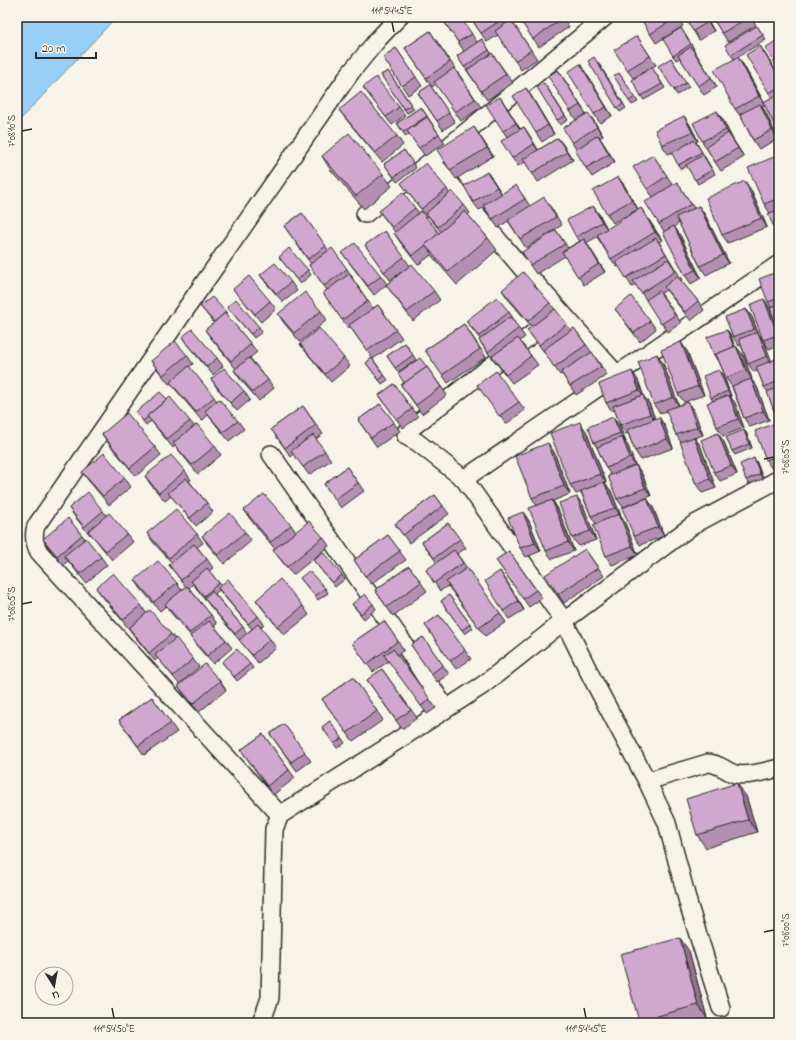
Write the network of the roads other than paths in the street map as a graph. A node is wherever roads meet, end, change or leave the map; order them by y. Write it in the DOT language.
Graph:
graph roads {
  1 [pos="399,17"];
  2 [pos="605,17"];
  3 [pos="431,161"];
  4 [pos="365,214"];
  5 [pos="779,264"];
  6 [pos="561,312"];
  7 [pos="617,375"];
  8 [pos="271,454"];
  9 [pos="464,479"];
  10 [pos="779,480"];
  11 [pos="564,621"];
  12 [pos="446,709"];
  13 [pos="779,768"];
  14 [pos="647,781"];
  15 [pos="280,815"];
  16 [pos="721,1008"];
  17 [pos="260,1023"];
  1 -- 15 [label="street"];
  2 -- 3 [label="street"];
  3 -- 4 [label="street"];
  3 -- 6 [label="street"];
  5 -- 7 [label="street"];
  6 -- 7 [label="street"];
  6 -- 9 [label="street"];
  7 -- 9 [label="street"];
  8 -- 12 [label="street"];
  9 -- 11 [label="street"];
  10 -- 11 [label="street"];
  11 -- 12 [label="street"];
  11 -- 14 [label="street"];
  12 -- 15 [label="street"];
  13 -- 14 [label="street"];
  14 -- 16 [label="street"];
  15 -- 17 [label="street"];
}
